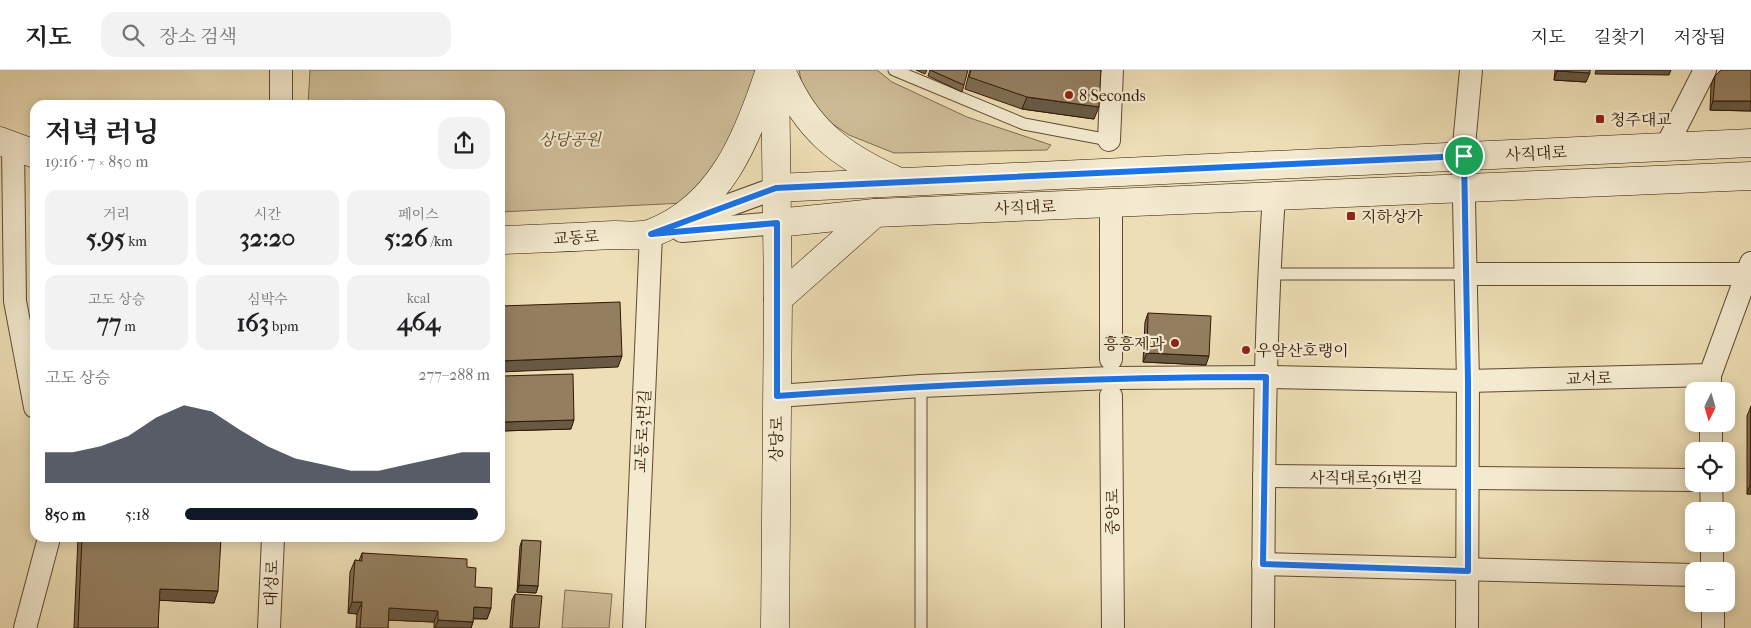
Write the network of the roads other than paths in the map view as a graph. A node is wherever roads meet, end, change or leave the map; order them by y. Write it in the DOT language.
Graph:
graph roads {
  1 [pos="281,70"];
  2 [pos="770,70"];
  3 [pos="775,70"];
  4 [pos="780,70"];
  5 [pos="894,70"];
  6 [pos="1112,70"];
  7 [pos="1471,70"];
  8 [pos="1705,70"];
  9 [pos="909,74"];
  10 [pos="281,100"];
  11 [pos="1109,140"];
  12 [pos="1748,140"];
  13 [pos="16,147"];
  14 [pos="1666,147"];
  15 [pos="1464,156"];
  16 [pos="1751,176"];
  17 [pos="899,182"];
  18 [pos="776,188"];
  19 [pos="1465,188"];
  20 [pos="1274,196"];
  21 [pos="1111,203"];
  22 [pos="875,214"];
  23 [pos="777,223"];
  24 [pos="651,234"];
  25 [pos="505,240"];
  26 [pos="1749,269"];
  27 [pos="1269,274"];
  28 [pos="1467,274"];
  29 [pos="778,299"];
  30 [pos="7,302"];
  31 [pos="1266,377"];
  32 [pos="1111,378"];
  33 [pos="1468,381"];
  34 [pos="1710,382"];
  35 [pos="1685,383"];
  36 [pos="921,386"];
  37 [pos="30,388"];
  38 [pos="777,396"];
  39 [pos="1264,476"];
  40 [pos="1468,478"];
  41 [pos="1685,480"];
  42 [pos="48,542"];
  43 [pos="273,542"];
  44 [pos="1263,564"];
  45 [pos="1468,571"];
  46 [pos="1685,575"];
  47 [pos="1713,612"];
  48 [pos="25,628"];
  49 [pos="269,628"];
  50 [pos="634,628"];
  51 [pos="775,628"];
  52 [pos="921,628"];
  53 [pos="1113,628"];
  54 [pos="1263,628"];
  55 [pos="1467,628"];
  56 [pos="1713,628"];
  1 -- 10 [label="street"];
  2 -- 24 [label="main road"];
  3 -- 18 [label="main road, 상당로"];
  4 -- 17 [label="main road"];
  5 -- 9 [label="lane"];
  6 -- 11 [label="street"];
  7 -- 15 [label="street"];
  8 -- 14 [label="street"];
  9 -- 11 [label="lane"];
  12 -- 14 [label="main road, 사직대로"];
  13 -- 30 [label="street"];
  14 -- 15 [label="main road, 사직대로"];
  15 -- 17 [label="main road, 사직대로"];
  15 -- 19 [label="street"];
  16 -- 19 [label="main road, 사직대로"];
  17 -- 18 [label="main road, 사직대로"];
  18 -- 23 [label="main road, 상당로"];
  18 -- 24 [label="street, 교동로"];
  19 -- 20 [label="main road, 사직대로"];
  19 -- 28 [label="street"];
  20 -- 21 [label="main road, 사직대로"];
  20 -- 27 [label="street"];
  21 -- 22 [label="main road, 사직대로"];
  21 -- 32 [label="street, 중앙로"];
  22 -- 23 [label="main road, 사직대로"];
  22 -- 29 [label="main road"];
  23 -- 24 [label="street, 교동로"];
  23 -- 29 [label="main road, 상당로"];
  24 -- 25 [label="main road, 교동로"];
  24 -- 50 [label="street, 교동로3번길"];
  26 -- 28 [label="street, 교서로"];
  26 -- 34 [label="street, 교서로"];
  27 -- 28 [label="lane"];
  27 -- 31 [label="street"];
  28 -- 33 [label="street"];
  29 -- 38 [label="main road, 상당로"];
  30 -- 37 [label="street"];
  31 -- 32 [label="street"];
  31 -- 33 [label="street"];
  31 -- 39 [label="street"];
  32 -- 36 [label="street"];
  32 -- 53 [label="street, 중앙로"];
  33 -- 35 [label="street, 교서로"];
  33 -- 40 [label="street"];
  36 -- 38 [label="street"];
  36 -- 52 [label="lane"];
  38 -- 51 [label="main road, 상당로"];
  39 -- 40 [label="street, 사직대로361번길"];
  39 -- 44 [label="street"];
  40 -- 41 [label="street"];
  40 -- 45 [label="street"];
  42 -- 48 [label="street"];
  43 -- 49 [label="street, 대성로"];
  44 -- 45 [label="street"];
  44 -- 54 [label="street"];
  45 -- 46 [label="street"];
  45 -- 55 [label="street"];
  47 -- 56 [label="street"];
}
